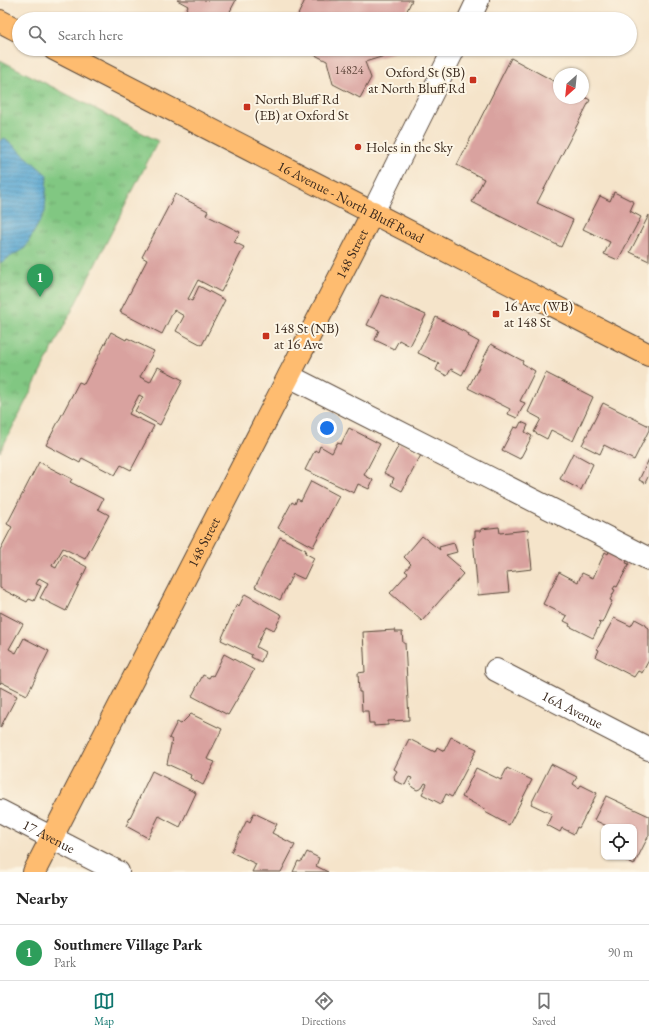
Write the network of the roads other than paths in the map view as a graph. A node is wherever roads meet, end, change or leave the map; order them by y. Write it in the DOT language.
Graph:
graph roads {
  1 [pos="478,0"];
  2 [pos="472,12"];
  3 [pos="0,21"];
  4 [pos="12,27"];
  5 [pos="68,56"];
  6 [pos="450,56"];
  7 [pos="372,212"];
  8 [pos="649,355"];
  9 [pos="289,376"];
  10 [pos="649,559"];
  11 [pos="496,670"];
  12 [pos="649,749"];
  13 [pos="0,811"];
  14 [pos="51,837"];
  15 [pos="34,872"];
  16 [pos="118,872"];
  1 -- 2 [label="street"];
  3 -- 4 [label="main road"];
  5 -- 7 [label="main road, 16 Avenue - North Bluff Road"];
  6 -- 7 [label="street"];
  7 -- 8 [label="main road, 16 Avenue - North Bluff Road"];
  7 -- 9 [label="main road, 148 Street"];
  9 -- 10 [label="street"];
  9 -- 14 [label="main road, 148 Street"];
  11 -- 12 [label="street, 16A Avenue"];
  13 -- 14 [label="street, 17 Avenue"];
  14 -- 15 [label="main road, 148 Street"];
  14 -- 16 [label="street, 17 Avenue"];
}
